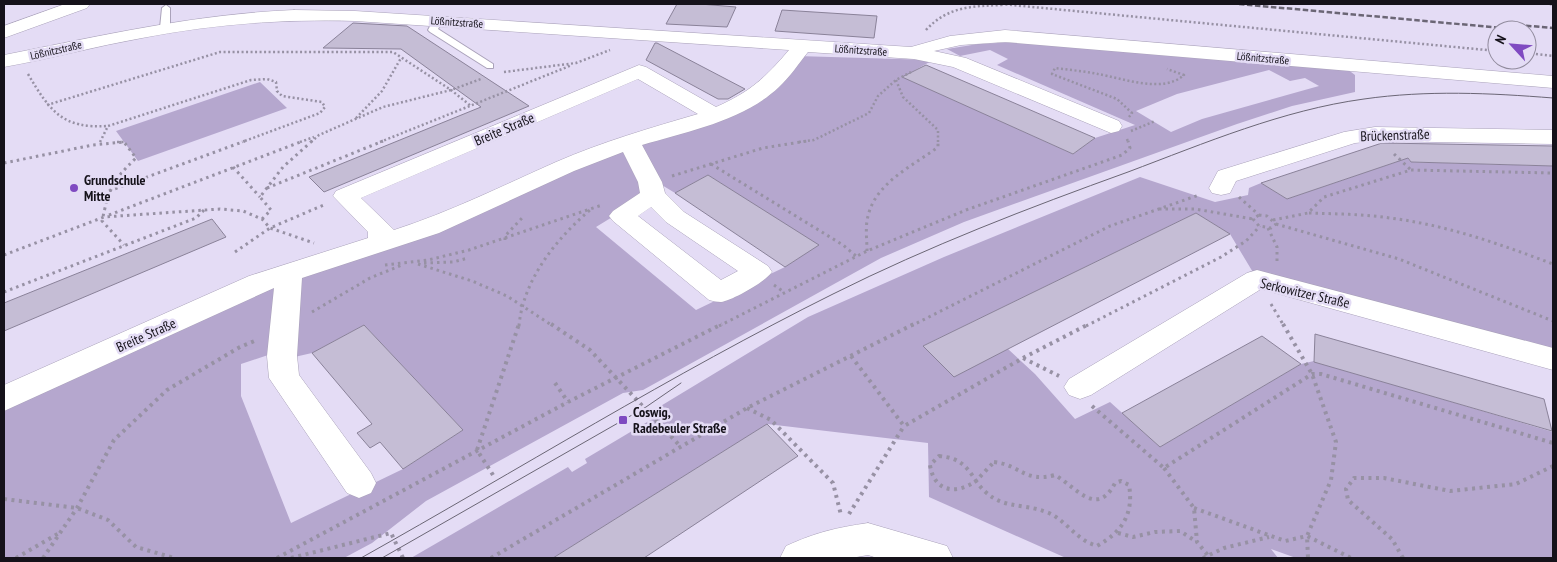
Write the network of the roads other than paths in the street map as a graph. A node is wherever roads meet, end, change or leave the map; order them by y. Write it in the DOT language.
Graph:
graph roads {
  1 [pos="81,4"];
  2 [pos="166,8"];
  3 [pos="437,21"];
  4 [pos="165,28"];
  5 [pos="4,32"];
  6 [pos="803,46"];
  7 [pos="906,52"];
  8 [pos="11,60"];
  9 [pos="490,66"];
  10 [pos="1553,82"];
  11 [pos="715,115"];
  12 [pos="1111,126"];
  13 [pos="1553,137"];
  14 [pos="629,142"];
  15 [pos="1221,188"];
  16 [pos="652,189"];
  17 [pos="381,243"];
  18 [pos="289,273"];
  19 [pos="1553,359"];
  20 [pos="1080,387"];
  21 [pos="4,398"];
  22 [pos="359,483"];
  23 [pos="799,558"];
  24 [pos="934,558"];
  1 -- 5 [label="street"];
  2 -- 4 [label="lane"];
  3 -- 4 [label="street, Lößnitzstraße"];
  3 -- 6 [label="street, Lößnitzstraße"];
  3 -- 9 [label="lane"];
  4 -- 8 [label="street, Lößnitzstraße"];
  6 -- 7 [label="street, Lößnitzstraße"];
  6 -- 11 [label="street, Breite Straße"];
  7 -- 10 [label="street, Lößnitzstraße"];
  7 -- 12 [label="street, Lößnitzstraße"];
  11 -- 14 [label="street, Breite Straße"];
  11 -- 17 [label="street, Breite Straße"];
  13 -- 15 [label="street, Brückenstraße"];
  14 -- 16 [label="street"];
  14 -- 17 [label="street, Breite Straße"];
  16 -- 16 [label="street"];
  17 -- 18 [label="street, Breite Straße"];
  18 -- 21 [label="street, Breite Straße"];
  18 -- 22 [label="street"];
  19 -- 20 [label="street, Serkowitzer Straße"];
  23 -- 24 [label="street"];
}
